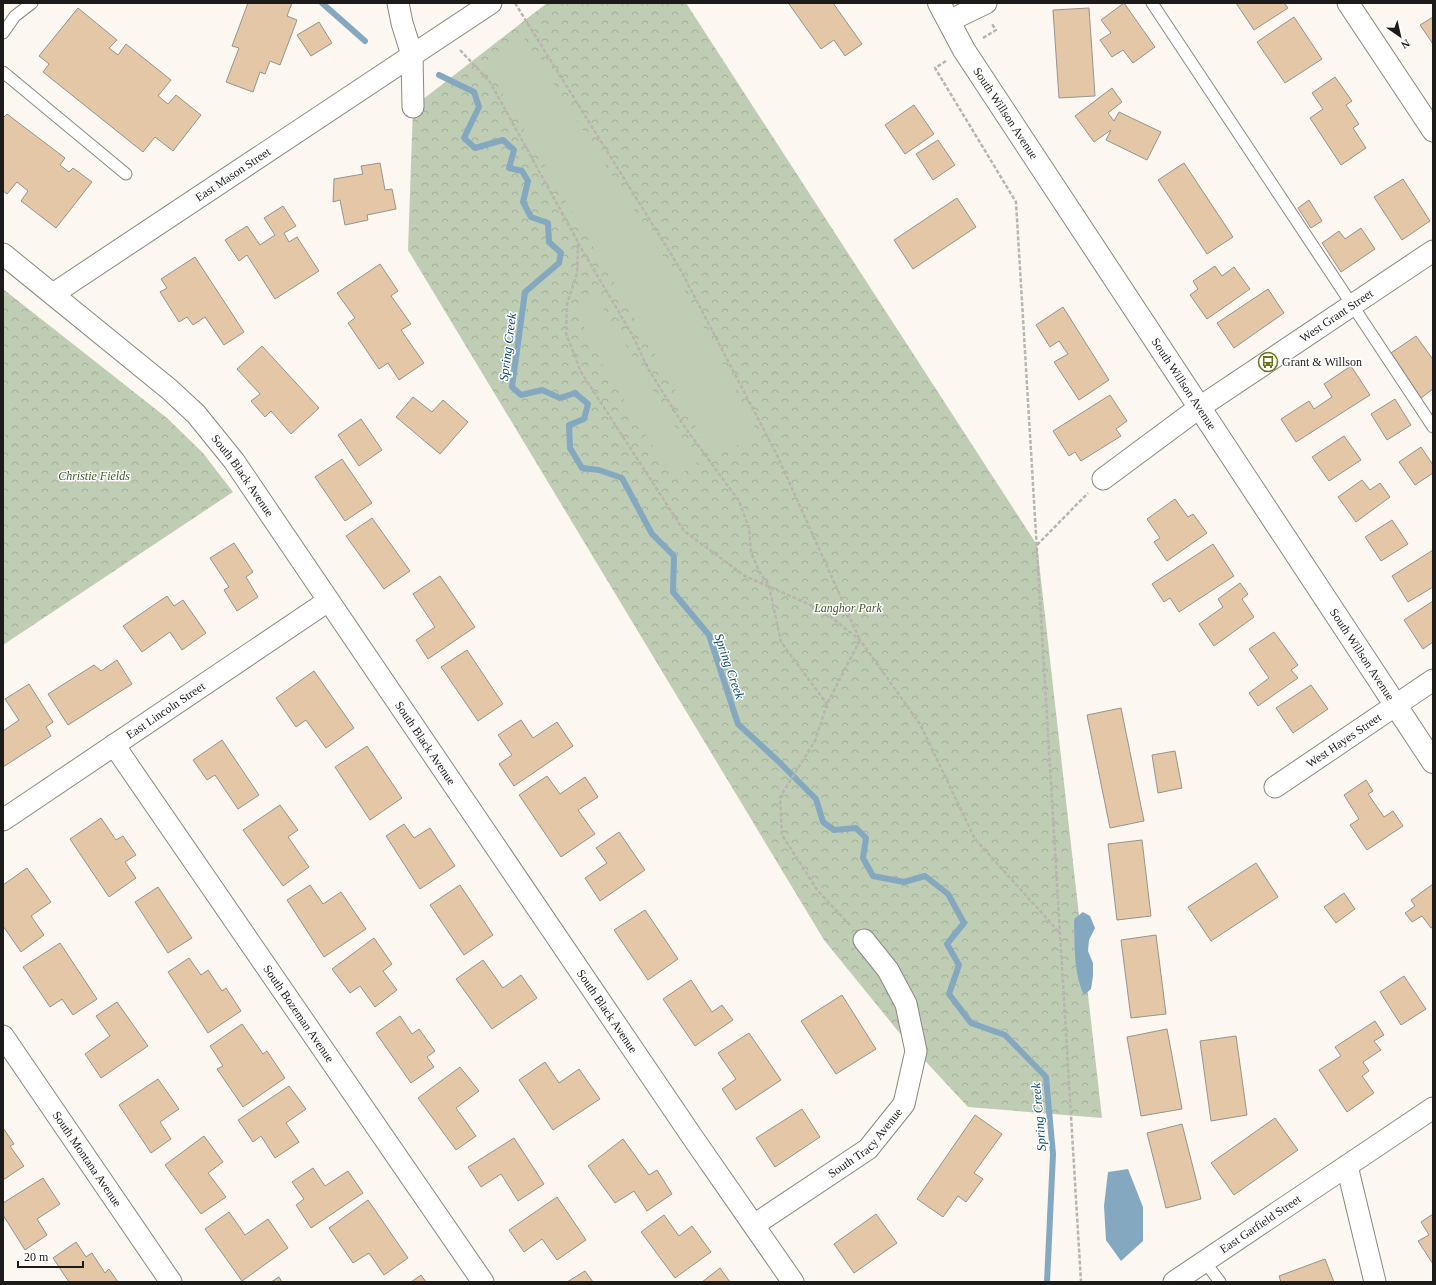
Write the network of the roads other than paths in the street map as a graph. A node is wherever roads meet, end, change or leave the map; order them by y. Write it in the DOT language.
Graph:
graph roads {
  1 [pos="32,3"];
  2 [pos="398,3"];
  3 [pos="491,3"];
  4 [pos="986,3"];
  5 [pos="1152,3"];
  6 [pos="1348,3"];
  7 [pos="944,12"];
  8 [pos="3,33"];
  9 [pos="412,55"];
  10 [pos="3,72"];
  11 [pos="413,107"];
  12 [pos="1433,131"];
  13 [pos="126,174"];
  14 [pos="1433,250"];
  15 [pos="3,254"];
  16 [pos="53,294"];
  17 [pos="1351,305"];
  18 [pos="1200,407"];
  19 [pos="1433,427"];
  20 [pos="1103,478"];
  21 [pos="328,601"];
  22 [pos="1433,680"];
  23 [pos="1395,705"];
  24 [pos="114,745"];
  25 [pos="1433,762"];
  26 [pos="1275,787"];
  27 [pos="3,820"];
  28 [pos="864,940"];
  29 [pos="3,1036"];
  30 [pos="1431,1114"];
  31 [pos="1347,1166"];
  32 [pos="754,1225"];
  33 [pos="1205,1262"];
  34 [pos="171,1282"];
  35 [pos="483,1282"];
  36 [pos="793,1282"];
  37 [pos="1174,1282"];
  38 [pos="1220,1282"];
  39 [pos="1375,1282"];
  1 -- 8 [label="lane"];
  2 -- 9 [label="street"];
  3 -- 9 [label="street, East Mason Street"];
  4 -- 7 [label="street"];
  5 -- 17 [label="lane"];
  6 -- 12 [label="street"];
  7 -- 18 [label="main road, South Willson Avenue"];
  9 -- 11 [label="street"];
  9 -- 16 [label="street, East Mason Street"];
  10 -- 13 [label="lane"];
  14 -- 17 [label="street, West Grant Street"];
  15 -- 16 [label="street, South Black Avenue"];
  16 -- 21 [label="street, South Black Avenue"];
  17 -- 18 [label="street, West Grant Street"];
  17 -- 19 [label="lane"];
  18 -- 20 [label="street, West Grant Street"];
  18 -- 23 [label="main road, South Willson Avenue"];
  21 -- 24 [label="street, East Lincoln Street"];
  21 -- 32 [label="street, South Black Avenue"];
  22 -- 23 [label="street, West Hayes Street"];
  23 -- 25 [label="main road, South Willson Avenue"];
  23 -- 26 [label="street, West Hayes Street"];
  24 -- 27 [label="street, East Lincoln Street"];
  24 -- 35 [label="street, South Bozeman Avenue"];
  28 -- 32 [label="street, South Tracy Avenue"];
  29 -- 34 [label="street, South Montana Avenue"];
  30 -- 31 [label="street, East Garfield Street"];
  31 -- 33 [label="street, East Garfield Street"];
  31 -- 39 [label="street"];
  32 -- 36 [label="street, South Black Avenue"];
  33 -- 37 [label="street, East Garfield Street"];
  33 -- 38 [label="lane"];
}
